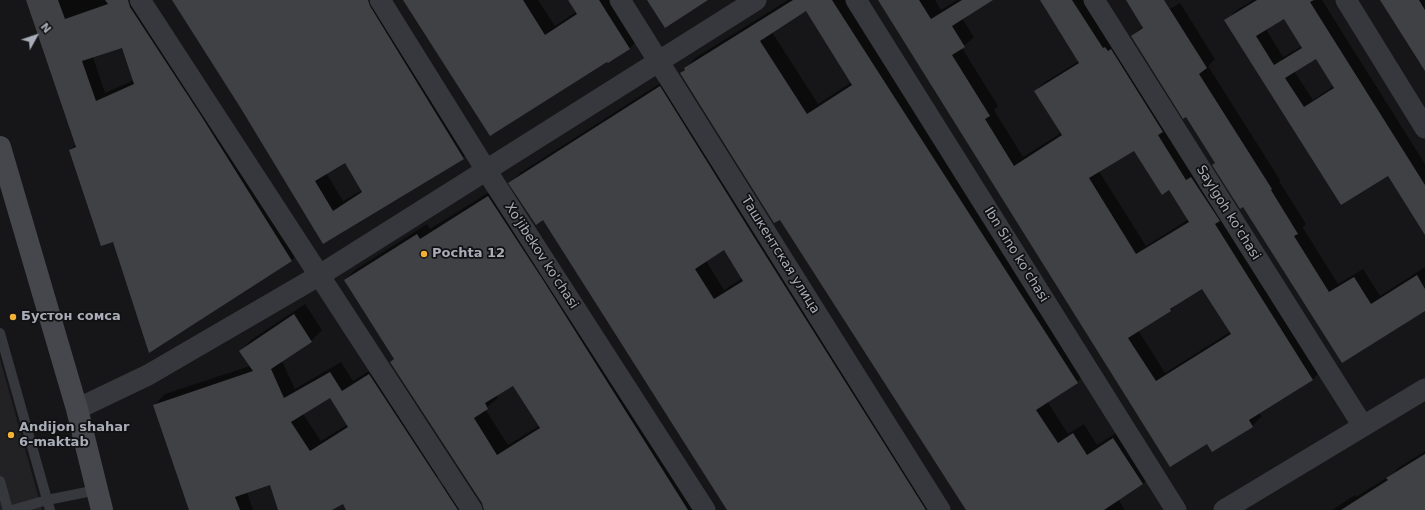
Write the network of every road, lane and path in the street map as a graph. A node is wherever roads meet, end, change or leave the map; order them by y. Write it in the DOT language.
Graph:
graph roads {
  1 [pos="140,0"];
  2 [pos="380,0"];
  3 [pos="620,0"];
  4 [pos="756,0"];
  5 [pos="856,0"];
  6 [pos="1094,0"];
  7 [pos="1346,0"];
  8 [pos="658,61"];
  9 [pos="1425,128"];
  10 [pos="0,147"];
  11 [pos="486,170"];
  12 [pos="320,275"];
  13 [pos="0,333"];
  14 [pos="1425,389"];
  15 [pos="77,409"];
  16 [pos="1363,426"];
  17 [pos="0,481"];
  18 [pos="100,500"];
  19 [pos="49,505"];
  20 [pos="8,510"];
  21 [pos="12,510"];
  22 [pos="472,510"];
  23 [pos="705,510"];
  24 [pos="940,510"];
  25 [pos="1176,510"];
  26 [pos="1224,510"];
  1 -- 12 [label="street"];
  2 -- 11 [label="street, Xo'jibekov ko'chasi"];
  3 -- 8 [label="street, Ташкентская улица"];
  4 -- 8 [label="street"];
  5 -- 25 [label="street, Ibn Sino ko'chasi"];
  6 -- 16 [label="street, Saylgoh ko'chasi"];
  7 -- 9 [label="street"];
  8 -- 11 [label="street"];
  8 -- 24 [label="street, Ташкентская улица"];
  10 -- 15 [label="main road"];
  11 -- 12 [label="street"];
  11 -- 23 [label="street, Xo'jibekov ko'chasi"];
  12 -- 15 [label="street"];
  12 -- 22 [label="street"];
  13 -- 19 [label="lane"];
  14 -- 16 [label="street"];
  15 -- 18 [label="main road"];
  16 -- 26 [label="street"];
  17 -- 20 [label="lane"];
  18 -- 19 [label="lane"];
  19 -- 21 [label="lane"];
}
